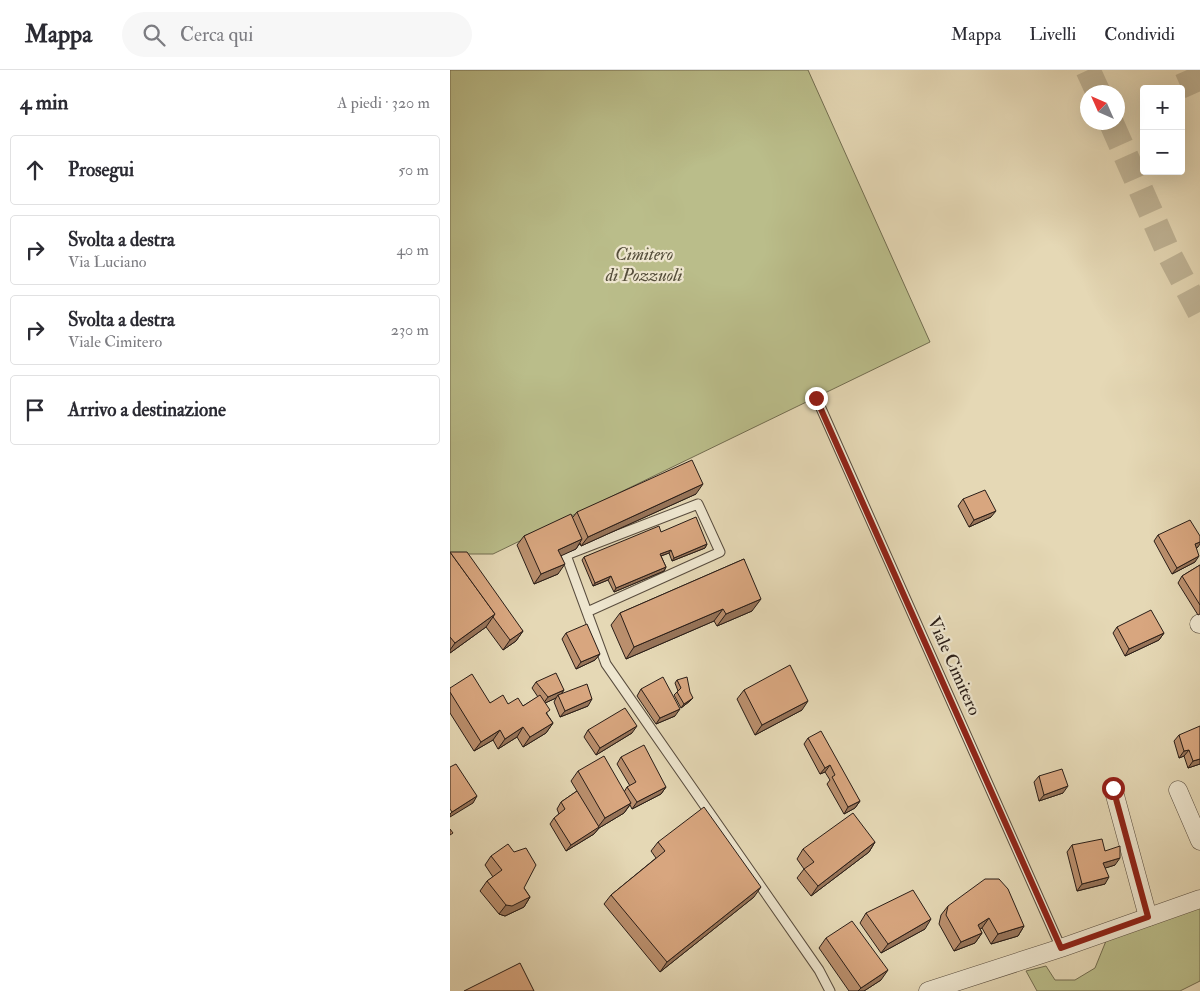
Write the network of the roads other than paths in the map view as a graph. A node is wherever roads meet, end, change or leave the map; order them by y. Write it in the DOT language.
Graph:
graph roads {
  1 [pos="816,398"];
  2 [pos="587,612"];
  3 [pos="1113,788"];
  4 [pos="1178,790"];
  5 [pos="1200,841"];
  6 [pos="1200,899"];
  7 [pos="1148,917"];
  8 [pos="1061,948"];
  9 [pos="830,991"];
  10 [pos="928,991"];
  1 -- 8 [label="lane, Viale Cimitero"];
  2 -- 2 [label="lane"];
  2 -- 9 [label="lane"];
  3 -- 7 [label="street"];
  4 -- 5 [label="street"];
  6 -- 7 [label="street"];
  7 -- 8 [label="street"];
  8 -- 10 [label="street"];
}
